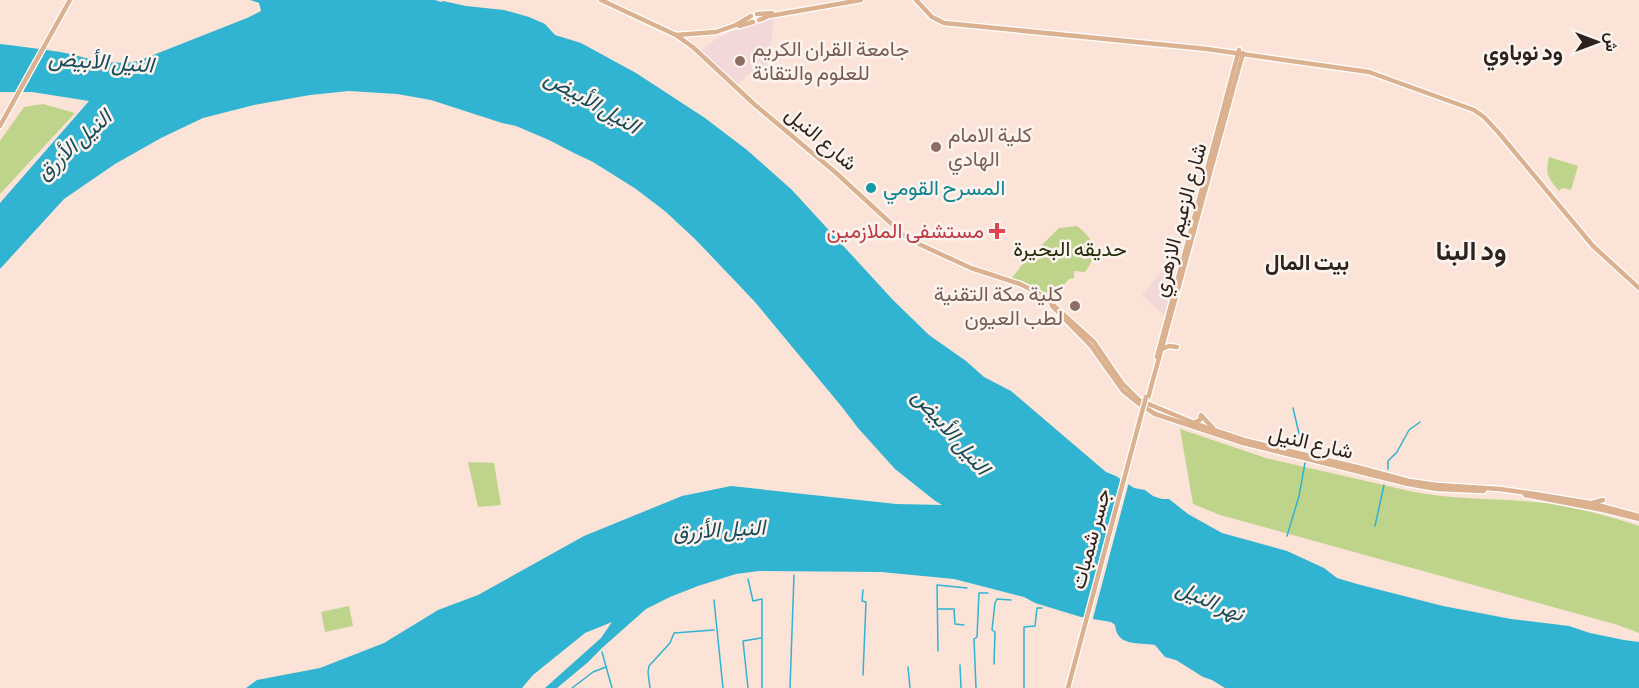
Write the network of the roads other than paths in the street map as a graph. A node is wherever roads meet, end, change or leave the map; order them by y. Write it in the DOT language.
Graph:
graph roads {
  1 [pos="70,0"];
  2 [pos="601,0"];
  3 [pos="849,0"];
  4 [pos="861,0"];
  5 [pos="918,0"];
  6 [pos="755,18"];
  7 [pos="936,20"];
  8 [pos="929,23"];
  9 [pos="1061,34"];
  10 [pos="677,35"];
  11 [pos="1241,52"];
  12 [pos="0,126"];
  13 [pos="1183,267"];
  14 [pos="1639,286"];
  15 [pos="1029,288"];
  16 [pos="1176,347"];
  17 [pos="1162,349"];
  18 [pos="1147,398"];
  19 [pos="1193,423"];
  20 [pos="1215,430"];
  21 [pos="1603,500"];
  22 [pos="1590,503"];
  23 [pos="1584,506"];
  24 [pos="1639,518"];
  25 [pos="1069,688"];
  1 -- 12 [label="main road"];
  2 -- 10 [label="main road, شارع النيل"];
  3 -- 6 [label="main road"];
  4 -- 6 [label="main road"];
  5 -- 7 [label="main road"];
  5 -- 9 [label="main road"];
  6 -- 10 [label="main road"];
  7 -- 8 [label="main road"];
  7 -- 9 [label="main road"];
  9 -- 11 [label="main road"];
  10 -- 15 [label="main road, شارع النيل"];
  11 -- 13 [label="main road, شارع الزعيم الازهري"];
  11 -- 13 [label="main road, شارع الزعيم الازهري"];
  11 -- 14 [label="main road"];
  13 -- 17 [label="main road, شارع الزعيم الازهري"];
  13 -- 18 [label="main road, شارع الزعيم الازهري"];
  15 -- 19 [label="main road, شارع النيل"];
  15 -- 23 [label="main road, شارع النيل"];
  16 -- 17 [label="main road"];
  17 -- 18 [label="main road, شارع الزعيم الازهري"];
  18 -- 25 [label="main road, جسر شمبات, bridge"];
  19 -- 20 [label="main road, شارع النيل"];
  19 -- 20 [label="main road"];
  20 -- 22 [label="main road, شارع النيل"];
  21 -- 22 [label="main road"];
  22 -- 23 [label="main road"];
  22 -- 24 [label="main road, شارع النيل"];
  23 -- 24 [label="main road, شارع النيل"];
}
